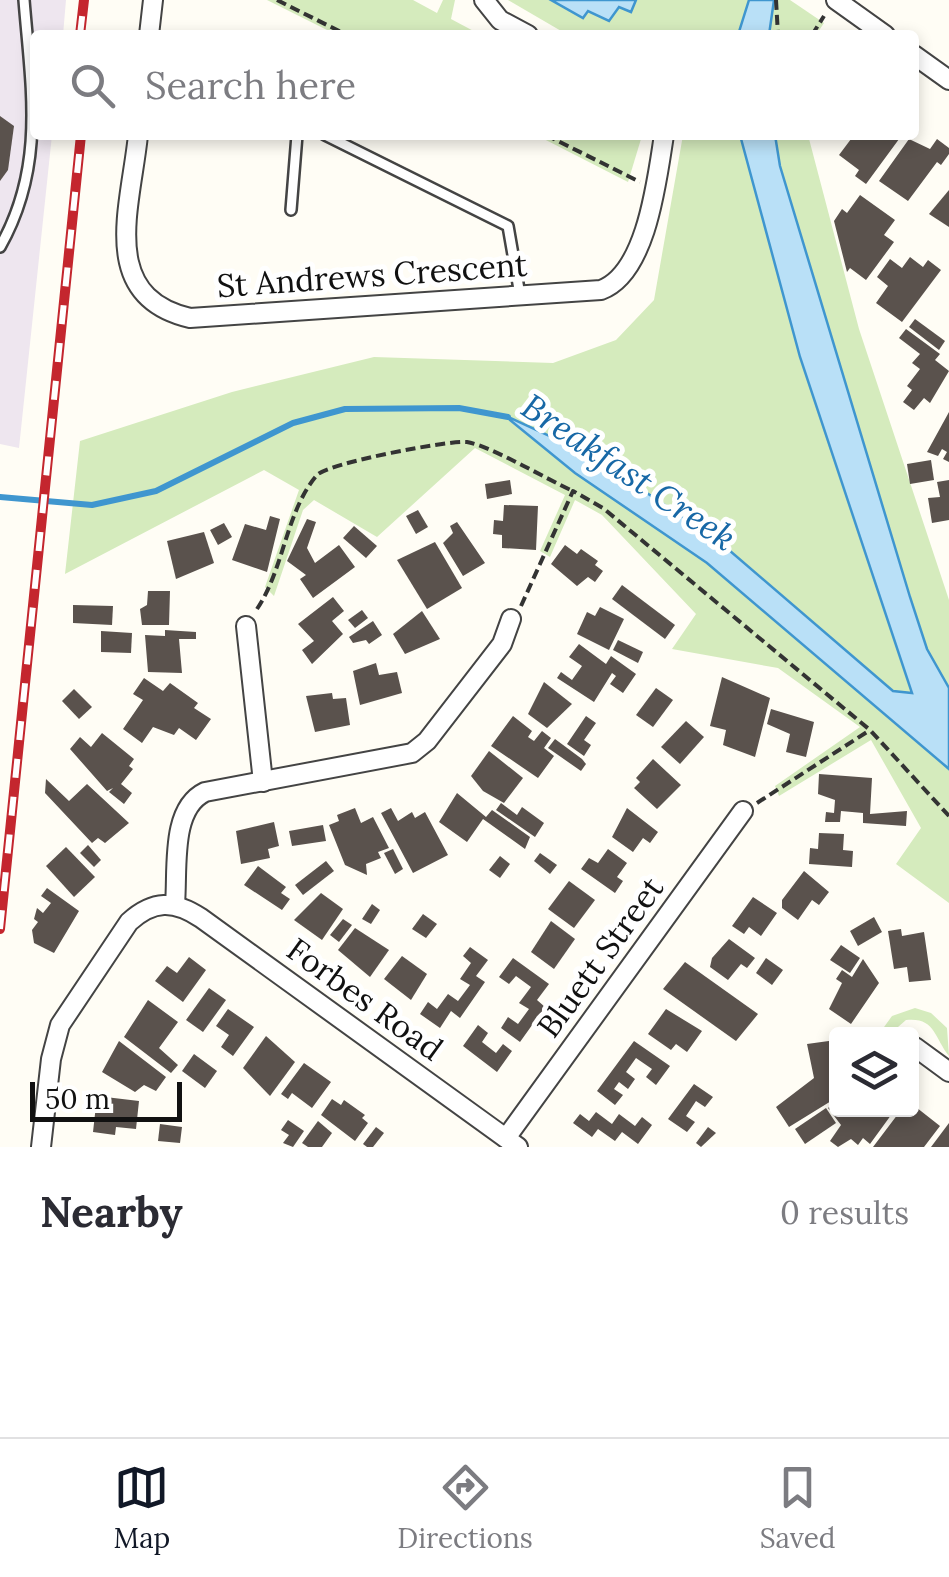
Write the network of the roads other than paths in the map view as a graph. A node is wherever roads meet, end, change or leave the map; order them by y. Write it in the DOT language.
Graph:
graph roads {
  1 [pos="24,0"];
  2 [pos="153,0"];
  3 [pos="484,0"];
  4 [pos="836,0"];
  5 [pos="150,30"];
  6 [pos="519,30"];
  7 [pos="878,30"];
  8 [pos="919,59"];
  9 [pos="949,80"];
  10 [pos="30,112"];
  11 [pos="31,140"];
  12 [pos="137,140"];
  13 [pos="296,140"];
  14 [pos="335,140"];
  15 [pos="663,140"];
  16 [pos="291,210"];
  17 [pos="0,247"];
  18 [pos="520,295"];
  19 [pos="511,619"];
  20 [pos="246,626"];
  21 [pos="263,782"];
  22 [pos="743,810"];
  23 [pos="175,904"];
  24 [pos="919,1050"];
  25 [pos="949,1072"];
  26 [pos="512,1143"];
  27 [pos="41,1147"];
  1 -- 10 [label="lane"];
  2 -- 5 [label="street"];
  3 -- 6 [label="street"];
  4 -- 7 [label="street"];
  8 -- 9 [label="street"];
  11 -- 17 [label="lane"];
  12 -- 18 [label="street, St Andrews Crescent"];
  13 -- 16 [label="lane"];
  14 -- 18 [label="lane"];
  15 -- 18 [label="street, St Andrews Crescent"];
  19 -- 21 [label="street"];
  20 -- 21 [label="street"];
  21 -- 23 [label="street"];
  22 -- 26 [label="street, Bluett Street"];
  23 -- 26 [label="street, Forbes Road"];
  23 -- 27 [label="street"];
  24 -- 25 [label="street"];
}
